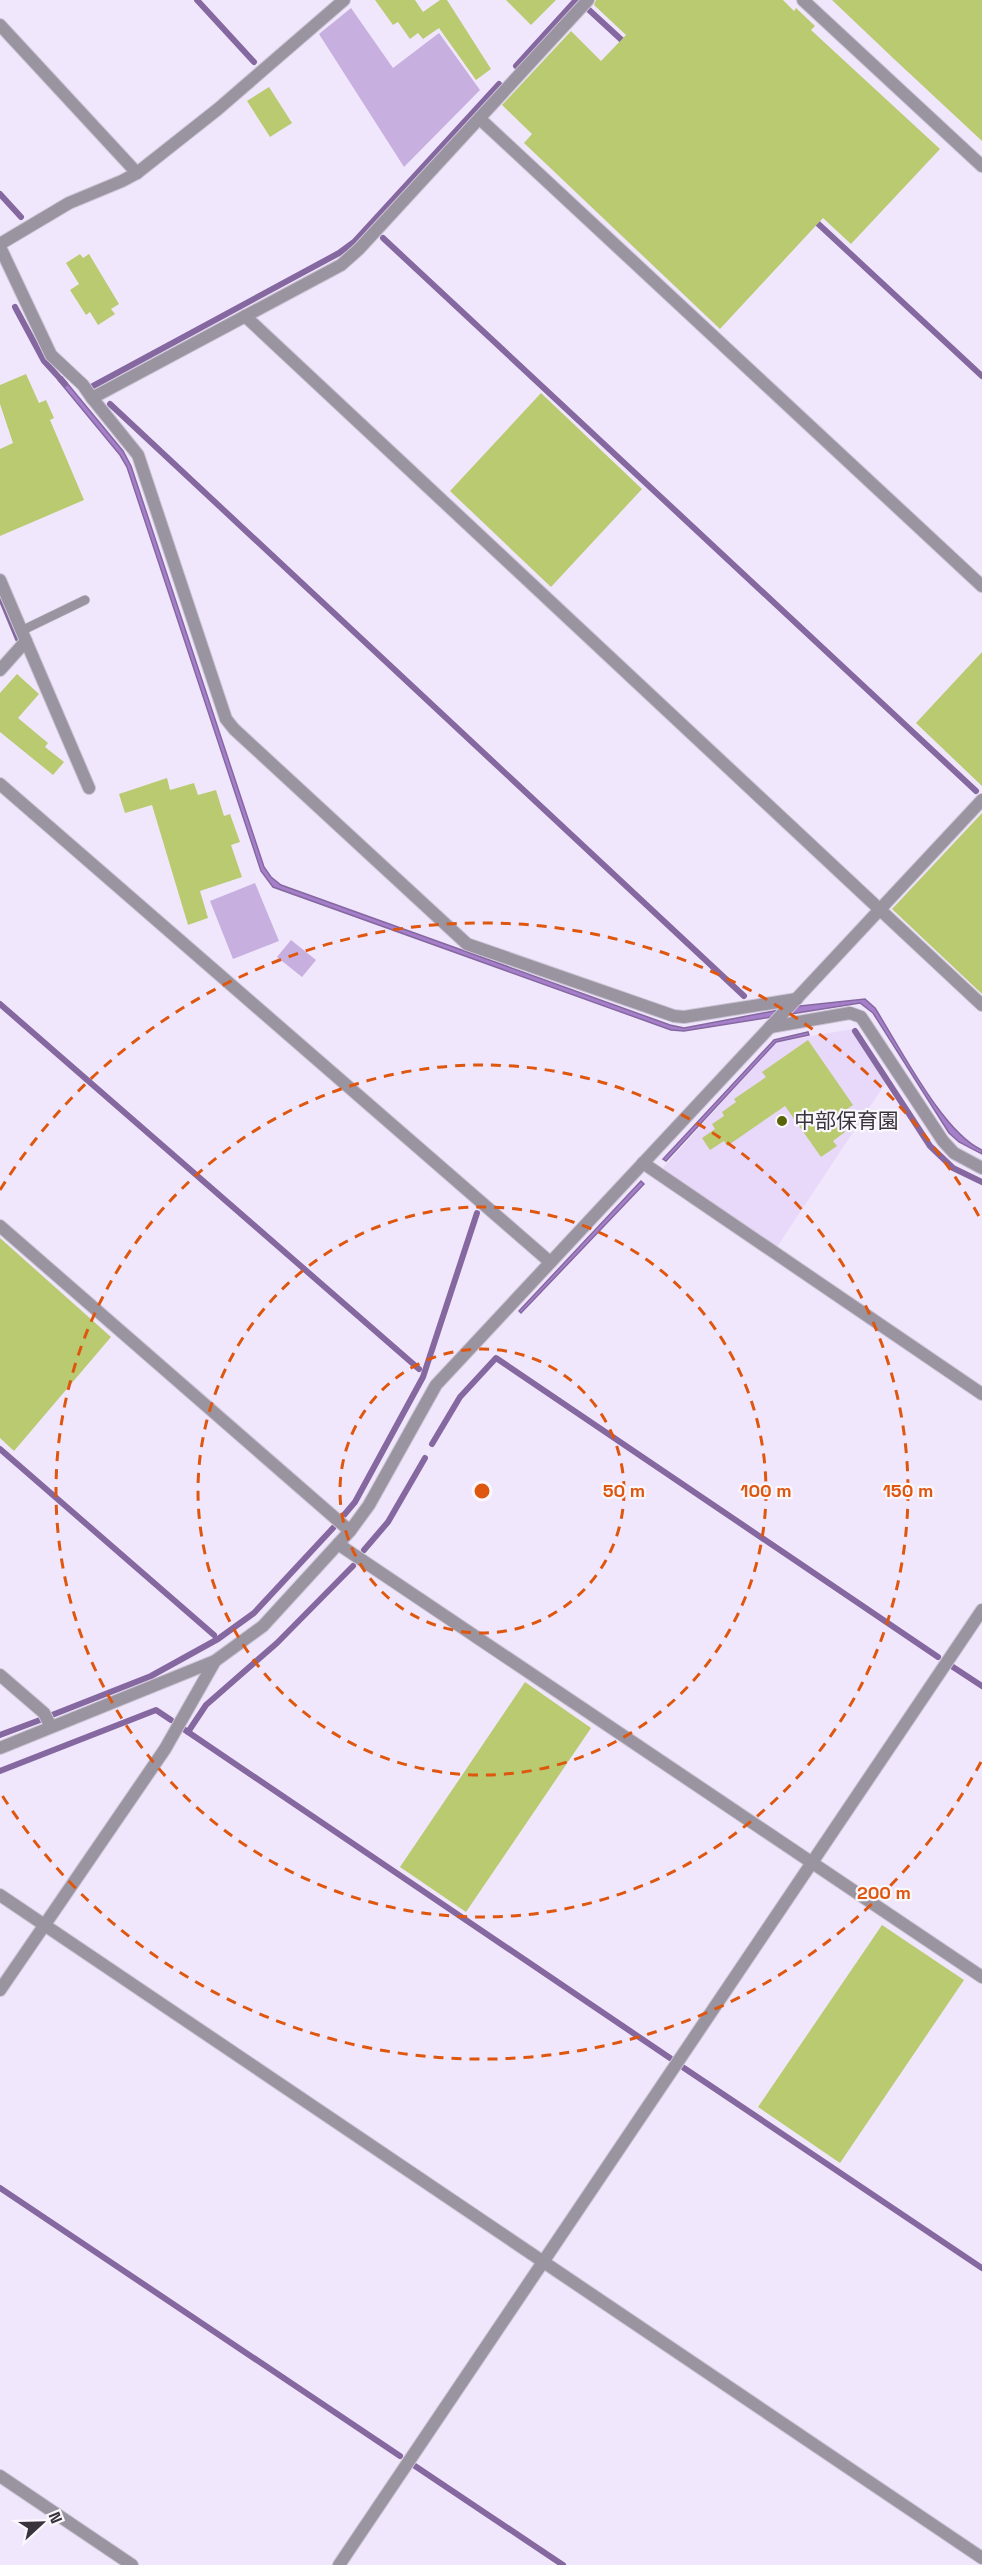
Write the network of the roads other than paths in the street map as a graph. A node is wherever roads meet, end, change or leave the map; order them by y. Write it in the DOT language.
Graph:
graph roads {
  1 [pos="344,0"];
  2 [pos="588,0"];
  3 [pos="803,0"];
  4 [pos="0,26"];
  5 [pos="480,119"];
  6 [pos="982,166"];
  7 [pos="137,173"];
  8 [pos="0,246"];
  9 [pos="245,316"];
  10 [pos="92,398"];
  11 [pos="0,580"];
  12 [pos="982,586"];
  13 [pos="85,600"];
  14 [pos="23,636"];
  15 [pos="0,670"];
  16 [pos="0,784"];
  17 [pos="89,788"];
  18 [pos="982,800"];
  19 [pos="879,909"];
  20 [pos="794,1002"];
  21 [pos="982,1005"];
  22 [pos="774,1022"];
  23 [pos="643,1163"];
  24 [pos="982,1168"];
  25 [pos="0,1226"];
  26 [pos="550,1262"];
  27 [pos="982,1394"];
  28 [pos="350,1531"];
  29 [pos="338,1544"];
  30 [pos="982,1610"];
  31 [pos="215,1661"];
  32 [pos="0,1675"];
  33 [pos="51,1727"];
  34 [pos="0,1748"];
  35 [pos="812,1863"];
  36 [pos="0,1895"];
  37 [pos="44,1925"];
  38 [pos="982,1977"];
  39 [pos="0,1990"];
  40 [pos="544,2260"];
  41 [pos="0,2476"];
  42 [pos="982,2558"];
  43 [pos="132,2565"];
  44 [pos="339,2565"];
  1 -- 7 [label="street"];
  2 -- 5 [label="street"];
  3 -- 6 [label="street"];
  4 -- 7 [label="street"];
  5 -- 9 [label="street"];
  5 -- 12 [label="street"];
  7 -- 8 [label="street"];
  8 -- 10 [label="street"];
  9 -- 10 [label="street"];
  9 -- 19 [label="street"];
  10 -- 20 [label="street"];
  11 -- 14 [label="street"];
  13 -- 14 [label="lane"];
  14 -- 15 [label="street"];
  14 -- 17 [label="street"];
  16 -- 26 [label="street"];
  18 -- 19 [label="street"];
  19 -- 20 [label="street"];
  19 -- 21 [label="street"];
  20 -- 22 [label="street"];
  22 -- 23 [label="street"];
  22 -- 24 [label="street"];
  23 -- 26 [label="street"];
  23 -- 27 [label="street"];
  25 -- 28 [label="street"];
  26 -- 28 [label="street"];
  28 -- 29 [label="street"];
  29 -- 31 [label="street"];
  29 -- 35 [label="street"];
  30 -- 35 [label="street"];
  31 -- 33 [label="street"];
  31 -- 37 [label="street"];
  32 -- 33 [label="street"];
  33 -- 34 [label="street"];
  35 -- 38 [label="street"];
  35 -- 40 [label="street"];
  36 -- 37 [label="street"];
  37 -- 39 [label="street"];
  37 -- 40 [label="street"];
  40 -- 42 [label="street"];
  40 -- 44 [label="street"];
  41 -- 43 [label="street"];
}
